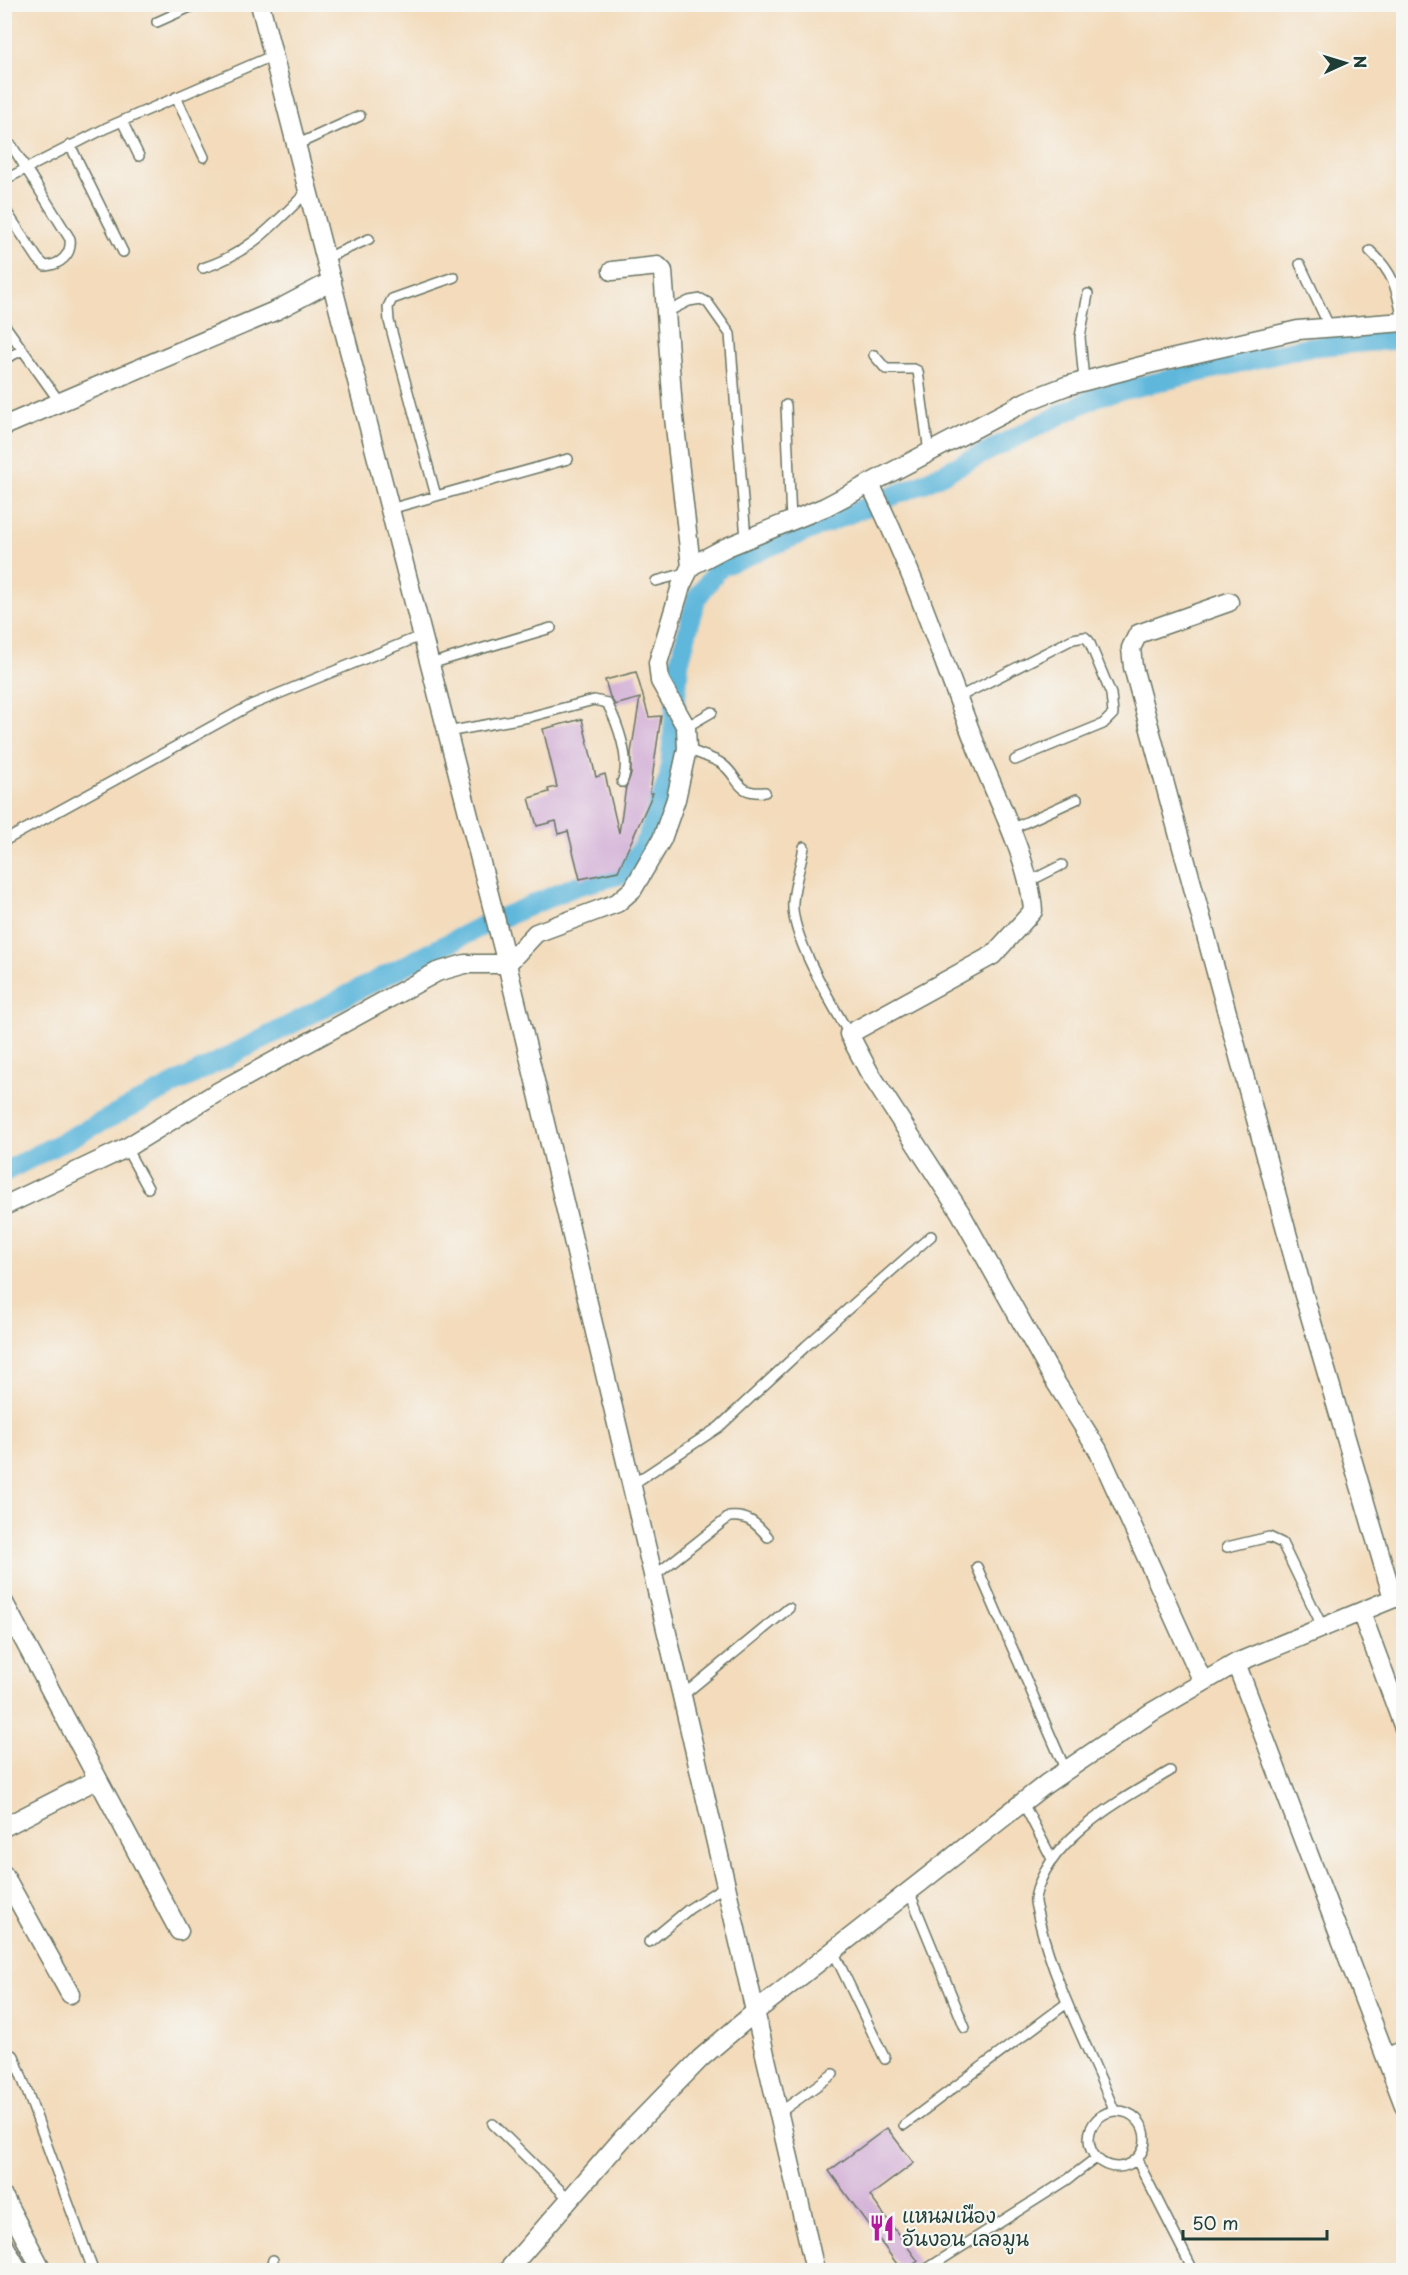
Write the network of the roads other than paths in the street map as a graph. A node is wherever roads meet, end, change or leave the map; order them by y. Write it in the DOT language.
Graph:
graph roads {
  1 [pos="196,4"];
  2 [pos="260,4"];
  3 [pos="158,22"];
  4 [pos="274,55"];
  5 [pos="176,97"];
  6 [pos="360,116"];
  7 [pos="122,121"];
  8 [pos="4,143"];
  9 [pos="70,145"];
  10 [pos="296,145"];
  11 [pos="139,156"];
  12 [pos="204,158"];
  13 [pos="27,169"];
  14 [pos="4,180"];
  15 [pos="308,191"];
  16 [pos="4,208"];
  17 [pos="369,239"];
  18 [pos="1370,251"];
  19 [pos="123,252"];
  20 [pos="326,258"];
  21 [pos="1300,264"];
  22 [pos="203,268"];
  23 [pos="612,271"];
  24 [pos="454,277"];
  25 [pos="332,281"];
  26 [pos="1088,294"];
  27 [pos="665,313"];
  28 [pos="1403,322"];
  29 [pos="4,324"];
  30 [pos="1330,328"];
  31 [pos="23,350"];
  32 [pos="874,355"];
  33 [pos="4,359"];
  34 [pos="1084,381"];
  35 [pos="59,401"];
  36 [pos="786,405"];
  37 [pos="4,426"];
  38 [pos="929,454"];
  39 [pos="568,459"];
  40 [pos="873,490"];
  41 [pos="436,496"];
  42 [pos="390,509"];
  43 [pos="791,521"];
  44 [pos="746,539"];
  45 [pos="690,569"];
  46 [pos="656,581"];
  47 [pos="1229,602"];
  48 [pos="550,628"];
  49 [pos="423,635"];
  50 [pos="430,664"];
  51 [pos="957,698"];
  52 [pos="712,712"];
  53 [pos="682,720"];
  54 [pos="447,732"];
  55 [pos="687,749"];
  56 [pos="1016,760"];
  57 [pos="622,782"];
  58 [pos="765,792"];
  59 [pos="1077,799"];
  60 [pos="1009,830"];
  61 [pos="4,841"];
  62 [pos="804,847"];
  63 [pos="1062,865"];
  64 [pos="1028,882"];
  65 [pos="507,964"];
  66 [pos="849,1034"];
  67 [pos="126,1148"];
  68 [pos="148,1188"];
  69 [pos="4,1206"];
  70 [pos="931,1236"];
  71 [pos="630,1486"];
  72 [pos="768,1537"];
  73 [pos="1227,1547"];
  74 [pos="977,1567"];
  75 [pos="652,1578"];
  76 [pos="1398,1596"];
  77 [pos="4,1603"];
  78 [pos="789,1608"];
  79 [pos="1361,1612"];
  80 [pos="1323,1628"];
  81 [pos="1236,1663"];
  82 [pos="1203,1682"];
  83 [pos="682,1696"];
  84 [pos="1404,1728"];
  85 [pos="1066,1771"];
  86 [pos="1170,1771"];
  87 [pos="98,1779"];
  88 [pos="1023,1803"];
  89 [pos="4,1827"];
  90 [pos="1052,1859"];
  91 [pos="4,1875"];
  92 [pos="725,1886"];
  93 [pos="909,1891"];
  94 [pos="179,1931"];
  95 [pos="649,1942"];
  96 [pos="833,1951"];
  97 [pos="70,1994"];
  98 [pos="1066,2003"];
  99 [pos="755,2012"];
  100 [pos="965,2028"];
  101 [pos="1404,2050"];
  102 [pos="4,2051"];
  103 [pos="1386,2058"];
  104 [pos="885,2059"];
  105 [pos="833,2074"];
  106 [pos="1404,2105"];
  107 [pos="1114,2110"];
  108 [pos="778,2113"];
  109 [pos="494,2124"];
  110 [pos="904,2125"];
  111 [pos="1096,2158"];
  112 [pos="1137,2160"];
  113 [pos="4,2198"];
  114 [pos="570,2200"];
  115 [pos="4,2245"];
  116 [pos="273,2260"];
  117 [pos="18,2271"];
  118 [pos="42,2271"];
  119 [pos="93,2271"];
  120 [pos="270,2271"];
  121 [pos="508,2271"];
  122 [pos="815,2271"];
  123 [pos="925,2271"];
  124 [pos="1193,2271"];
  1 -- 3 [label="lane"];
  2 -- 4 [label="street"];
  4 -- 5 [label="lane"];
  4 -- 10 [label="street"];
  5 -- 7 [label="lane"];
  5 -- 12 [label="lane"];
  6 -- 10 [label="lane"];
  7 -- 9 [label="lane"];
  7 -- 11 [label="lane"];
  8 -- 13 [label="lane"];
  9 -- 13 [label="lane"];
  9 -- 19 [label="lane"];
  10 -- 15 [label="street"];
  13 -- 14 [label="lane"];
  13 -- 16 [label="lane"];
  15 -- 20 [label="street"];
  15 -- 22 [label="lane"];
  17 -- 20 [label="lane"];
  18 -- 28 [label="lane"];
  20 -- 25 [label="street"];
  21 -- 30 [label="lane"];
  23 -- 27 [label="street"];
  24 -- 41 [label="lane"];
  25 -- 35 [label="street"];
  25 -- 42 [label="street"];
  26 -- 34 [label="lane"];
  27 -- 44 [label="lane"];
  27 -- 45 [label="street"];
  28 -- 30 [label="street"];
  29 -- 31 [label="lane"];
  30 -- 34 [label="street"];
  31 -- 33 [label="lane"];
  31 -- 35 [label="lane"];
  32 -- 38 [label="lane"];
  34 -- 38 [label="street"];
  35 -- 37 [label="street"];
  36 -- 43 [label="lane"];
  38 -- 40 [label="street"];
  39 -- 41 [label="lane"];
  40 -- 43 [label="street"];
  40 -- 51 [label="street"];
  41 -- 42 [label="lane"];
  42 -- 49 [label="street"];
  43 -- 44 [label="street"];
  44 -- 45 [label="street"];
  45 -- 46 [label="lane"];
  45 -- 53 [label="street"];
  47 -- 76 [label="street"];
  48 -- 50 [label="lane"];
  49 -- 50 [label="street"];
  49 -- 61 [label="lane"];
  50 -- 54 [label="street"];
  51 -- 56 [label="lane"];
  51 -- 60 [label="street"];
  52 -- 53 [label="lane"];
  53 -- 55 [label="street"];
  54 -- 57 [label="lane"];
  54 -- 65 [label="street"];
  55 -- 58 [label="lane"];
  55 -- 65 [label="street"];
  59 -- 60 [label="lane"];
  60 -- 64 [label="street"];
  62 -- 66 [label="lane"];
  63 -- 64 [label="lane"];
  64 -- 66 [label="street"];
  65 -- 67 [label="street"];
  65 -- 71 [label="street"];
  66 -- 82 [label="street"];
  67 -- 68 [label="lane"];
  67 -- 69 [label="street"];
  70 -- 71 [label="lane"];
  71 -- 75 [label="street"];
  72 -- 75 [label="lane"];
  73 -- 80 [label="lane"];
  74 -- 85 [label="lane"];
  75 -- 83 [label="street"];
  76 -- 79 [label="street"];
  77 -- 87 [label="street"];
  78 -- 83 [label="lane"];
  79 -- 80 [label="street"];
  79 -- 84 [label="street"];
  80 -- 81 [label="street"];
  81 -- 82 [label="street"];
  81 -- 103 [label="street"];
  82 -- 85 [label="street"];
  83 -- 92 [label="street"];
  85 -- 88 [label="street"];
  86 -- 90 [label="lane"];
  87 -- 89 [label="street"];
  87 -- 94 [label="street"];
  88 -- 90 [label="lane"];
  88 -- 93 [label="street"];
  90 -- 98 [label="lane"];
  91 -- 97 [label="street"];
  92 -- 95 [label="lane"];
  92 -- 99 [label="street"];
  93 -- 96 [label="street"];
  93 -- 100 [label="lane"];
  96 -- 99 [label="street"];
  96 -- 104 [label="lane"];
  98 -- 107 [label="lane"];
  98 -- 110 [label="lane"];
  99 -- 108 [label="street"];
  99 -- 114 [label="street"];
  101 -- 103 [label="street"];
  102 -- 119 [label="lane"];
  103 -- 106 [label="street"];
  105 -- 108 [label="lane"];
  107 -- 111 [label="lane"];
  107 -- 112 [label="lane"];
  108 -- 122 [label="street"];
  109 -- 114 [label="lane"];
  111 -- 112 [label="lane"];
  111 -- 123 [label="lane"];
  112 -- 124 [label="lane"];
  113 -- 118 [label="street"];
  114 -- 121 [label="street"];
  115 -- 117 [label="street"];
  116 -- 120 [label="lane"];
}
